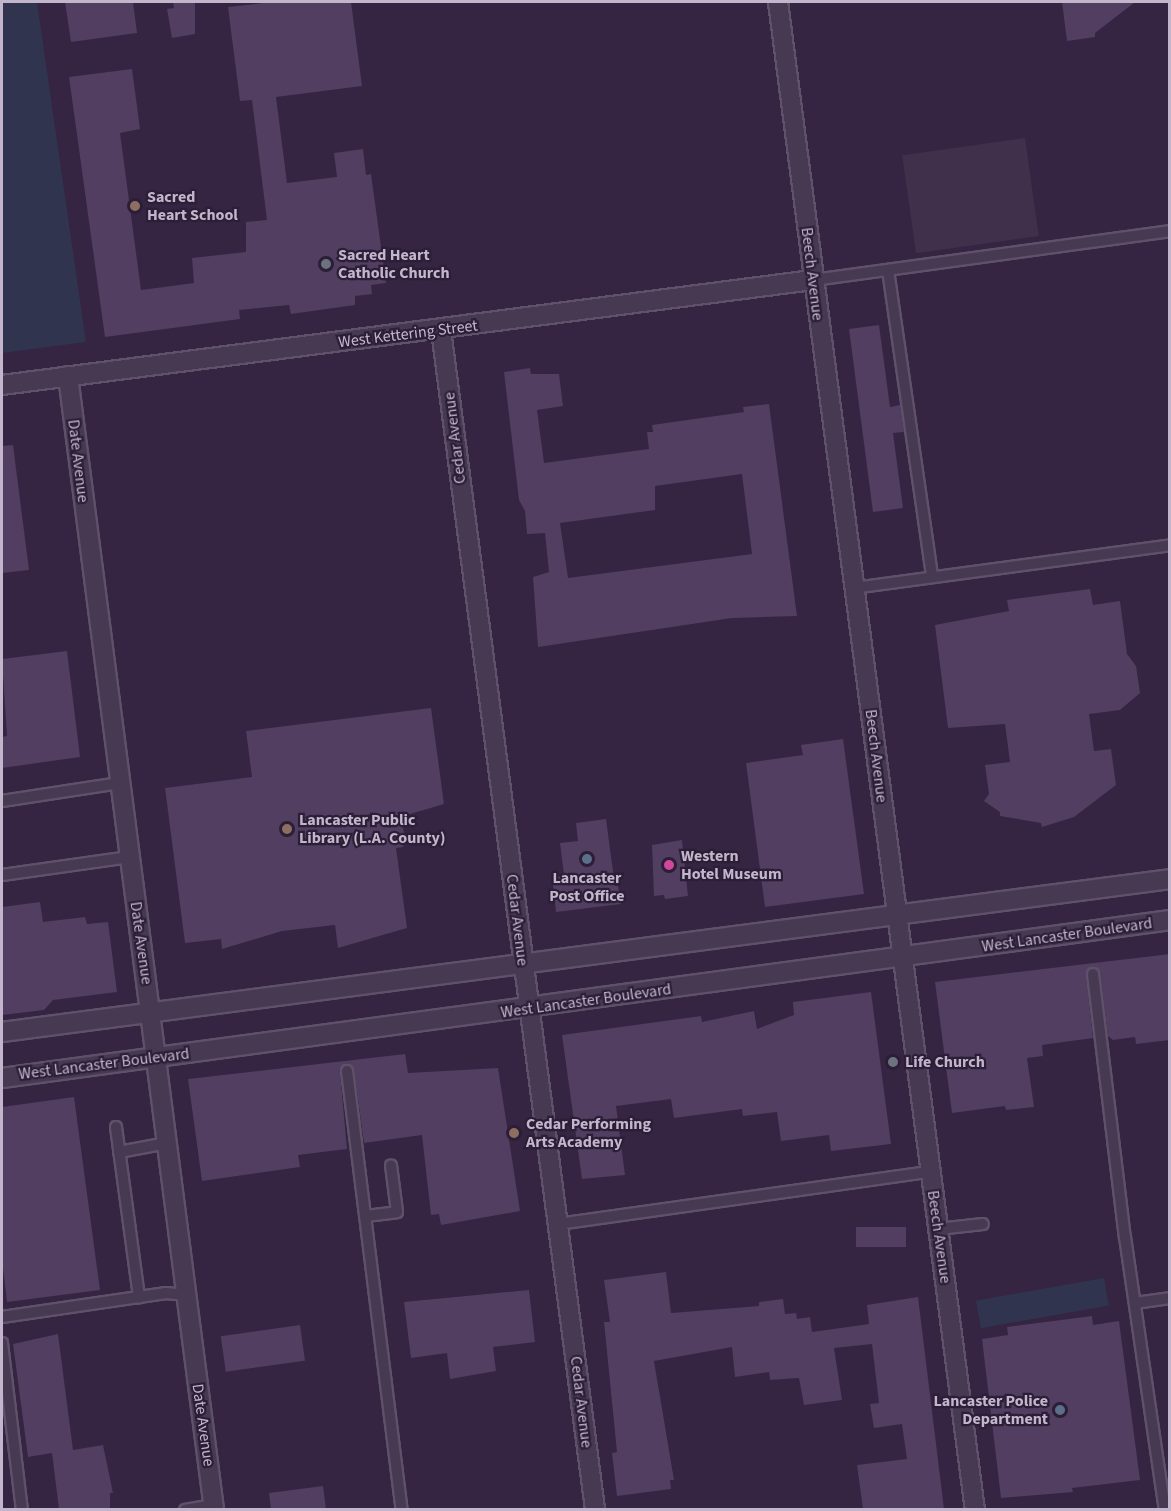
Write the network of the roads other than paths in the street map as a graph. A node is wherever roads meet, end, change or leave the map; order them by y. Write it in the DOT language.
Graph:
graph roads {
  1 [pos="778,2"];
  2 [pos="1170,231"];
  3 [pos="888,270"];
  4 [pos="813,280"];
  5 [pos="441,330"];
  6 [pos="68,376"];
  7 [pos="2,385"];
  8 [pos="1170,545"];
  9 [pos="932,577"];
  10 [pos="854,588"];
  11 [pos="120,783"];
  12 [pos="2,801"];
  13 [pos="130,857"];
  14 [pos="2,875"];
  15 [pos="1170,879"];
  16 [pos="896,913"];
  17 [pos="1170,920"];
  18 [pos="902,959"];
  19 [pos="523,964"];
  20 [pos="1093,974"];
  21 [pos="529,1008"];
  22 [pos="150,1012"];
  23 [pos="2,1032"];
  24 [pos="156,1058"];
  25 [pos="347,1071"];
  26 [pos="2,1078"];
  27 [pos="116,1127"];
  28 [pos="167,1143"];
  29 [pos="119,1152"];
  30 [pos="391,1165"];
  31 [pos="930,1172"];
  32 [pos="366,1216"];
  33 [pos="558,1224"];
  34 [pos="983,1224"];
  35 [pos="938,1229"];
  36 [pos="186,1294"];
  37 [pos="139,1297"];
  38 [pos="1170,1298"];
  39 [pos="1135,1303"];
  40 [pos="2,1317"];
  41 [pos="2,1343"];
  42 [pos="214,1507"];
  43 [pos="22,1509"];
  44 [pos="185,1509"];
  45 [pos="402,1509"];
  46 [pos="595,1509"];
  47 [pos="975,1509"];
  48 [pos="1165,1509"];
  1 -- 4 [label="street, Beech Avenue"];
  2 -- 3 [label="lane"];
  3 -- 4 [label="lane"];
  3 -- 9 [label="lane"];
  4 -- 5 [label="street, West Kettering Street"];
  4 -- 10 [label="street, Beech Avenue"];
  5 -- 6 [label="street, West Kettering Street"];
  5 -- 19 [label="street, Cedar Avenue"];
  6 -- 7 [label="street, West Kettering Street"];
  6 -- 11 [label="street, Date Avenue"];
  8 -- 9 [label="lane"];
  9 -- 10 [label="lane"];
  10 -- 16 [label="street, Beech Avenue"];
  11 -- 12 [label="lane"];
  11 -- 13 [label="street, Date Avenue"];
  13 -- 14 [label="lane"];
  13 -- 22 [label="street, Date Avenue"];
  15 -- 16 [label="street"];
  16 -- 18 [label="street, Beech Avenue"];
  16 -- 19 [label="street"];
  17 -- 18 [label="street, West Lancaster Boulevard"];
  18 -- 21 [label="street, West Lancaster Boulevard"];
  18 -- 31 [label="street, Beech Avenue"];
  19 -- 21 [label="street, Cedar Avenue"];
  19 -- 22 [label="street"];
  20 -- 39 [label="lane"];
  21 -- 24 [label="street, West Lancaster Boulevard"];
  21 -- 33 [label="street, Cedar Avenue"];
  22 -- 23 [label="street"];
  22 -- 24 [label="street, Date Avenue"];
  24 -- 26 [label="street, West Lancaster Boulevard"];
  24 -- 28 [label="street, Date Avenue"];
  25 -- 32 [label="lane"];
  27 -- 29 [label="lane"];
  28 -- 29 [label="lane"];
  28 -- 36 [label="street, Date Avenue"];
  29 -- 37 [label="lane"];
  30 -- 32 [label="lane"];
  31 -- 33 [label="lane"];
  31 -- 35 [label="street, Beech Avenue"];
  32 -- 45 [label="lane"];
  33 -- 46 [label="street, Cedar Avenue"];
  34 -- 35 [label="lane"];
  35 -- 47 [label="street, Beech Avenue"];
  36 -- 37 [label="lane"];
  36 -- 42 [label="street, Date Avenue"];
  37 -- 40 [label="lane"];
  38 -- 39 [label="lane"];
  39 -- 48 [label="lane"];
  41 -- 43 [label="lane"];
  42 -- 44 [label="lane"];
}
